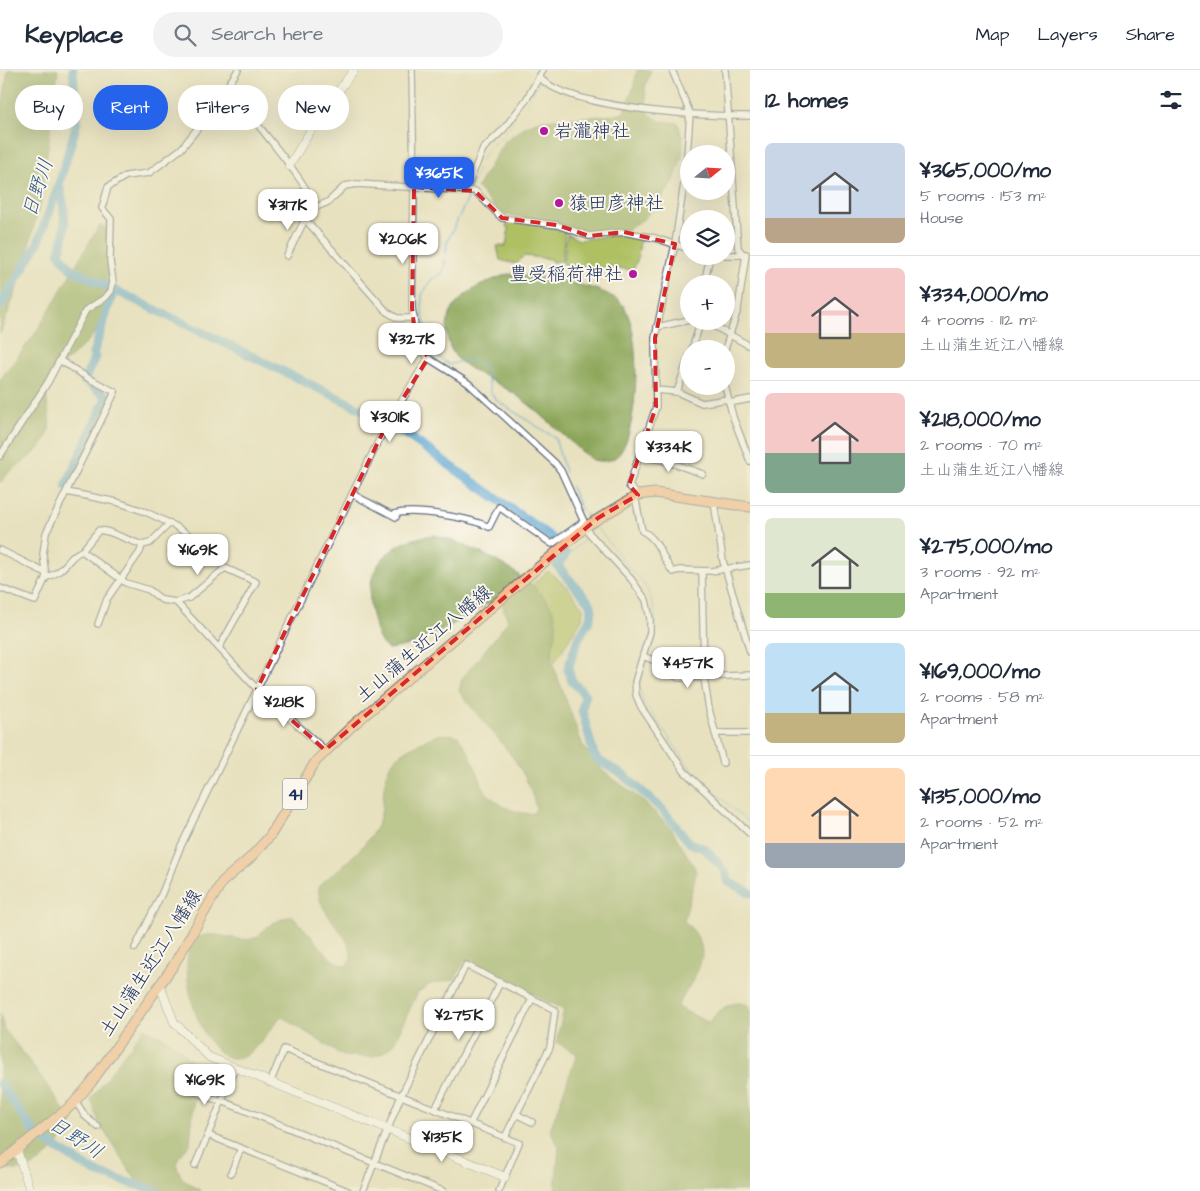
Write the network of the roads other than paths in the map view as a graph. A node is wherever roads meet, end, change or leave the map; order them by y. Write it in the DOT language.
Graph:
graph roads {
  1 [pos="238,70"];
  2 [pos="354,70"];
  3 [pos="412,70"];
  4 [pos="543,70"];
  5 [pos="672,70"];
  6 [pos="725,70"];
  7 [pos="539,77"];
  8 [pos="230,85"];
  9 [pos="690,113"];
  10 [pos="728,116"];
  11 [pos="750,116"];
  12 [pos="195,130"];
  13 [pos="260,130"];
  14 [pos="289,166"];
  15 [pos="414,187"];
  16 [pos="470,191"];
  17 [pos="314,208"];
  18 [pos="305,219"];
  19 [pos="675,244"];
  20 [pos="680,246"];
  21 [pos="747,254"];
  22 [pos="287,256"];
  23 [pos="414,318"];
  24 [pos="680,322"];
  25 [pos="657,327"];
  26 [pos="721,330"];
  27 [pos="730,335"];
  28 [pos="728,340"];
  29 [pos="750,346"];
  30 [pos="428,358"];
  31 [pos="61,361"];
  32 [pos="680,383"];
  33 [pos="656,390"];
  34 [pos="677,392"];
  35 [pos="726,395"];
  36 [pos="750,399"];
  37 [pos="728,401"];
  38 [pos="640,455"];
  39 [pos="0,456"];
  40 [pos="750,461"];
  41 [pos="703,474"];
  42 [pos="67,492"];
  43 [pos="352,494"];
  44 [pos="636,495"];
  45 [pos="714,502"];
  46 [pos="750,507"];
  47 [pos="170,524"];
  48 [pos="586,525"];
  49 [pos="142,545"];
  50 [pos="0,550"];
  51 [pos="82,551"];
  52 [pos="750,565"];
  53 [pos="225,568"];
  54 [pos="726,570"];
  55 [pos="702,571"];
  56 [pos="45,574"];
  57 [pos="121,580"];
  58 [pos="0,588"];
  59 [pos="176,602"];
  60 [pos="98,624"];
  61 [pos="219,648"];
  62 [pos="750,652"];
  63 [pos="647,658"];
  64 [pos="750,675"];
  65 [pos="704,678"];
  66 [pos="257,689"];
  67 [pos="715,733"];
  68 [pos="750,733"];
  69 [pos="325,750"];
  70 [pos="723,763"];
  71 [pos="750,834"];
  72 [pos="135,948"];
  73 [pos="500,983"];
  74 [pos="160,986"];
  75 [pos="532,999"];
  76 [pos="235,1068"];
  77 [pos="270,1083"];
  78 [pos="196,1092"];
  79 [pos="401,1096"];
  80 [pos="76,1102"];
  81 [pos="222,1102"];
  82 [pos="435,1109"];
  83 [pos="516,1114"];
  84 [pos="532,1122"];
  85 [pos="470,1124"];
  86 [pos="98,1127"];
  87 [pos="388,1130"];
  88 [pos="208,1135"];
  89 [pos="505,1137"];
  90 [pos="21,1147"];
  91 [pos="202,1148"];
  92 [pos="241,1148"];
  93 [pos="210,1152"];
  94 [pos="0,1163"];
  95 [pos="374,1163"];
  96 [pos="195,1164"];
  97 [pos="231,1173"];
  98 [pos="505,1176"];
  99 [pos="30,1191"];
  100 [pos="348,1191"];
  101 [pos="363,1191"];
  102 [pos="444,1191"];
  103 [pos="499,1191"];
  1 -- 8 [label="street"];
  2 -- 14 [label="street"];
  3 -- 15 [label="street"];
  4 -- 7 [label="street"];
  5 -- 9 [label="street"];
  6 -- 10 [label="street"];
  7 -- 9 [label="street"];
  7 -- 16 [label="street"];
  9 -- 10 [label="street"];
  9 -- 19 [label="street"];
  10 -- 11 [label="street"];
  10 -- 21 [label="street"];
  12 -- 31 [label="street"];
  13 -- 14 [label="street"];
  14 -- 17 [label="street"];
  15 -- 16 [label="street"];
  15 -- 17 [label="street"];
  15 -- 23 [label="street"];
  16 -- 19 [label="street"];
  17 -- 18 [label="street"];
  18 -- 22 [label="street"];
  18 -- 23 [label="street"];
  19 -- 20 [label="street"];
  19 -- 25 [label="street"];
  21 -- 27 [label="street"];
  23 -- 30 [label="street"];
  24 -- 25 [label="street"];
  25 -- 33 [label="street"];
  26 -- 27 [label="street"];
  27 -- 28 [label="street"];
  27 -- 29 [label="street"];
  30 -- 43 [label="street"];
  30 -- 48 [label="street"];
  31 -- 39 [label="street"];
  31 -- 42 [label="street"];
  32 -- 34 [label="street"];
  33 -- 34 [label="street"];
  33 -- 38 [label="street"];
  34 -- 37 [label="street"];
  35 -- 37 [label="street"];
  36 -- 37 [label="street"];
  37 -- 40 [label="street"];
  38 -- 41 [label="street"];
  38 -- 44 [label="street"];
  42 -- 47 [label="street"];
  42 -- 56 [label="street"];
  43 -- 48 [label="street"];
  43 -- 66 [label="street"];
  44 -- 45 [label="main road, 土山蒲生近江八幡線 / 41"];
  44 -- 48 [label="main road, 土山蒲生近江八幡線 / 41"];
  44 -- 55 [label="street"];
  45 -- 46 [label="main road, 土山蒲生近江八幡線 / 41"];
  45 -- 54 [label="street"];
  47 -- 49 [label="street"];
  47 -- 53 [label="street"];
  48 -- 63 [label="street"];
  48 -- 69 [label="main road, 土山蒲生近江八幡線 / 41"];
  49 -- 51 [label="street"];
  49 -- 57 [label="street"];
  50 -- 56 [label="street"];
  51 -- 56 [label="street"];
  51 -- 57 [label="street"];
  52 -- 54 [label="street"];
  53 -- 59 [label="street"];
  53 -- 61 [label="street"];
  54 -- 55 [label="street"];
  54 -- 62 [label="street"];
  55 -- 65 [label="street"];
  56 -- 58 [label="street"];
  57 -- 59 [label="street"];
  57 -- 60 [label="street"];
  59 -- 61 [label="street"];
  61 -- 66 [label="street"];
  63 -- 65 [label="street"];
  63 -- 71 [label="street"];
  64 -- 65 [label="street"];
  65 -- 67 [label="street"];
  66 -- 69 [label="street"];
  66 -- 72 [label="street"];
  67 -- 68 [label="street"];
  67 -- 70 [label="street"];
  69 -- 74 [label="main road, 土山蒲生近江八幡線 / 41"];
  73 -- 75 [label="street"];
  73 -- 79 [label="street"];
  73 -- 82 [label="street"];
  74 -- 76 [label="street"];
  74 -- 80 [label="main road, 土山蒲生近江八幡線 / 41"];
  75 -- 83 [label="street"];
  75 -- 85 [label="street"];
  76 -- 77 [label="street"];
  76 -- 81 [label="street"];
  77 -- 79 [label="street"];
  77 -- 87 [label="street"];
  78 -- 81 [label="street"];
  79 -- 82 [label="street"];
  79 -- 87 [label="street"];
  80 -- 86 [label="street"];
  80 -- 90 [label="main road, 土山蒲生近江八幡線 / 41"];
  81 -- 88 [label="street"];
  81 -- 95 [label="street"];
  82 -- 85 [label="street"];
  83 -- 84 [label="street"];
  83 -- 89 [label="street"];
  85 -- 89 [label="street"];
  87 -- 95 [label="street"];
  87 -- 98 [label="street"];
  88 -- 91 [label="street"];
  88 -- 92 [label="street"];
  89 -- 98 [label="street"];
  90 -- 94 [label="main road, 土山蒲生近江八幡線 / 41"];
  90 -- 99 [label="street"];
  91 -- 93 [label="street"];
  91 -- 96 [label="street"];
  92 -- 97 [label="street"];
  92 -- 100 [label="street"];
  95 -- 101 [label="street"];
  95 -- 102 [label="street"];
  98 -- 103 [label="street"];
}
